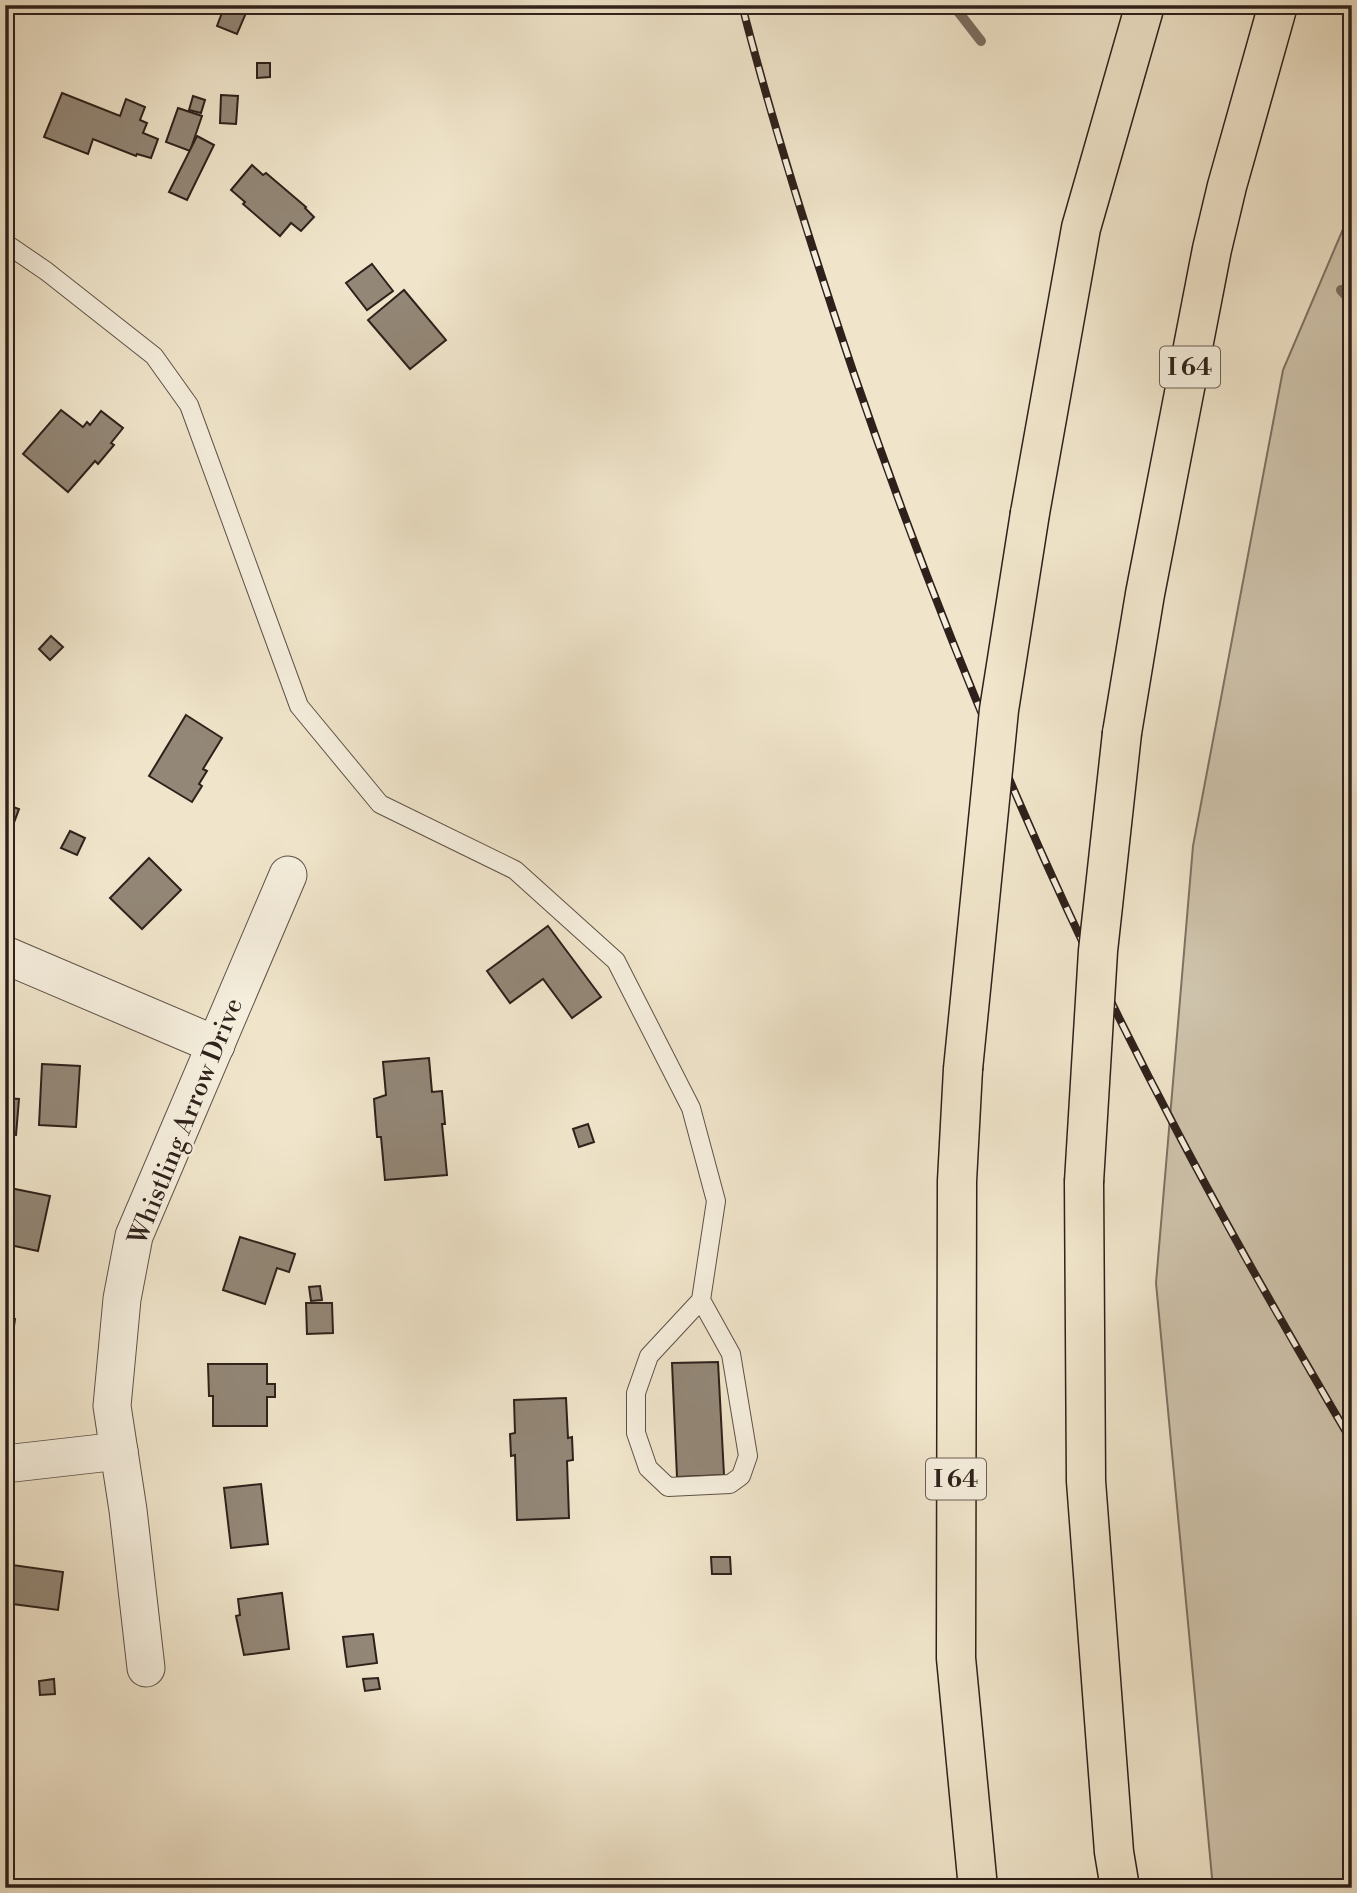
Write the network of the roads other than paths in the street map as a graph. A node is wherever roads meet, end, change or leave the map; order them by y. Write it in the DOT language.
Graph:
graph roads {
  1 [pos="1145,5"];
  2 [pos="1278,5"];
  3 [pos="5,243"];
  4 [pos="288,875"];
  5 [pos="5,956"];
  6 [pos="216,1045"];
  7 [pos="701,1300"];
  8 [pos="119,1451"];
  9 [pos="5,1464"];
  10 [pos="146,1668"];
  11 [pos="978,1888"];
  12 [pos="1120,1888"];
  1 -- 11 [label="highway, I 64, bridge"];
  2 -- 12 [label="highway, I 64, bridge"];
  3 -- 7 [label="lane"];
  4 -- 6 [label="street, Whistling Arrow Drive"];
  5 -- 6 [label="street"];
  6 -- 8 [label="street, Whistling Arrow Drive"];
  7 -- 7 [label="lane"];
  8 -- 9 [label="street"];
  8 -- 10 [label="street, Whistling Arrow Drive"];
}
